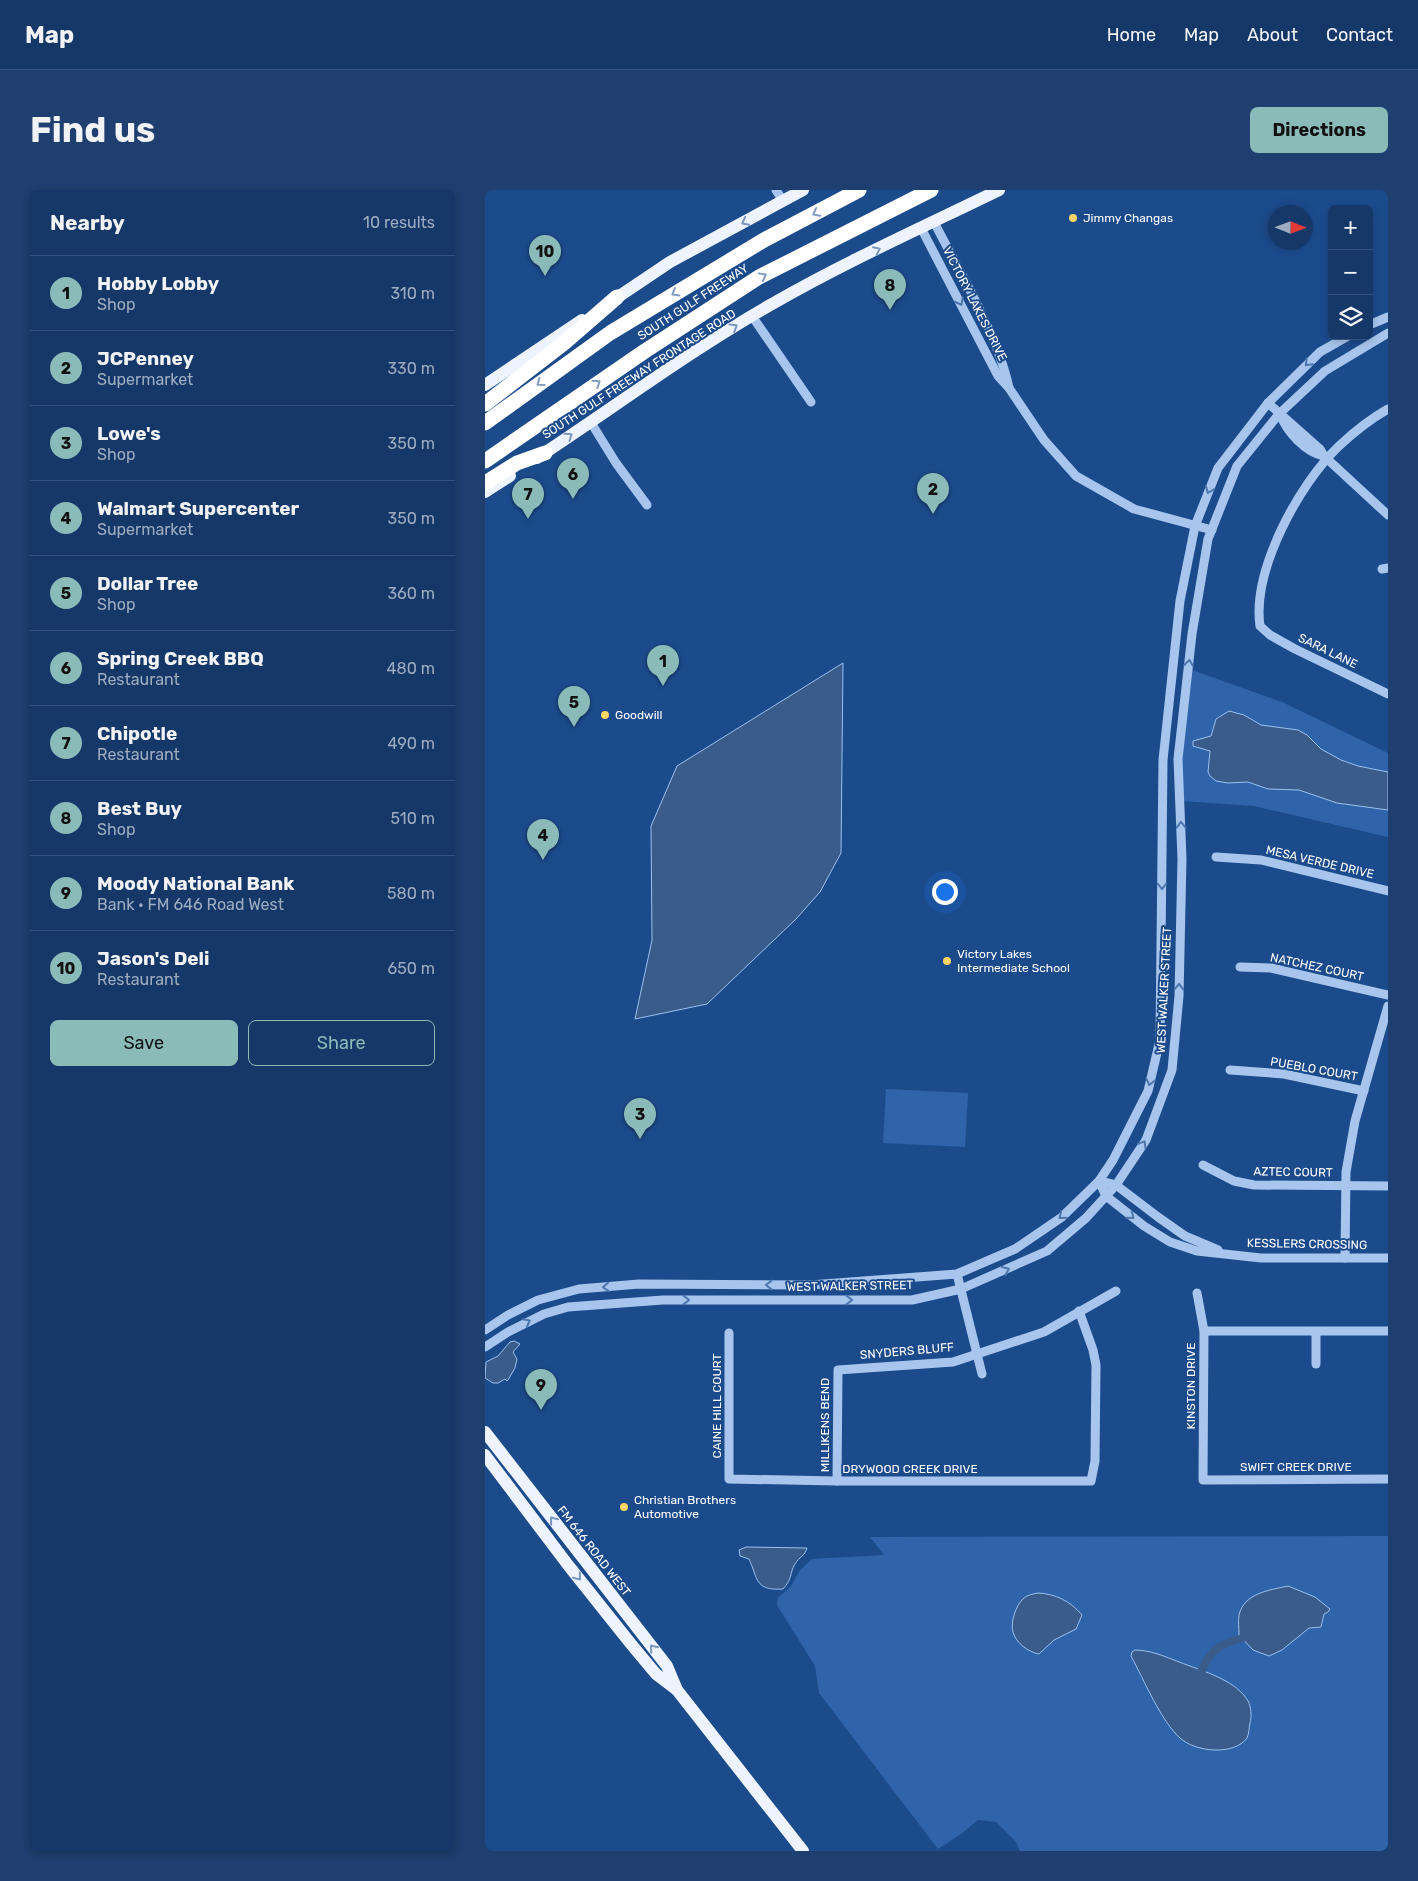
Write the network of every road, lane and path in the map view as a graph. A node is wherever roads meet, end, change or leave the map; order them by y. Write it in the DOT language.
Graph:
graph roads {
  1 [pos="776,190"];
  2 [pos="803,190"];
  3 [pos="859,190"];
  4 [pos="931,190"];
  5 [pos="999,190"];
  6 [pos="783,201"];
  7 [pos="934,222"];
  8 [pos="921,228"];
  9 [pos="617,297"];
  10 [pos="752,316"];
  11 [pos="1388,317"];
  12 [pos="1373,323"];
  13 [pos="1388,334"];
  14 [pos="1341,340"];
  15 [pos="485,385"];
  16 [pos="1009,388"];
  17 [pos="811,402"];
  18 [pos="1268,403"];
  19 [pos="485,404"];
  20 [pos="1388,409"];
  21 [pos="1279,414"];
  22 [pos="590,421"];
  23 [pos="485,422"];
  24 [pos="545,453"];
  25 [pos="1326,458"];
  26 [pos="485,460"];
  27 [pos="485,483"];
  28 [pos="485,492"];
  29 [pos="647,505"];
  30 [pos="1388,515"];
  31 [pos="1195,526"];
  32 [pos="1212,530"];
  33 [pos="1388,694"];
  34 [pos="1215,858"];
  35 [pos="1388,891"];
  36 [pos="1240,967"];
  37 [pos="1388,995"];
  38 [pos="1388,1006"];
  39 [pos="1230,1070"];
  40 [pos="1364,1091"];
  41 [pos="1203,1165"];
  42 [pos="1099,1181"];
  43 [pos="1117,1185"];
  44 [pos="1346,1186"];
  45 [pos="1388,1186"];
  46 [pos="1106,1196"];
  47 [pos="1225,1253"];
  48 [pos="1345,1258"];
  49 [pos="1388,1258"];
  50 [pos="957,1274"];
  51 [pos="961,1290"];
  52 [pos="1116,1291"];
  53 [pos="1197,1293"];
  54 [pos="1079,1311"];
  55 [pos="485,1330"];
  56 [pos="1388,1331"];
  57 [pos="1203,1332"];
  58 [pos="1316,1332"];
  59 [pos="729,1333"];
  60 [pos="485,1347"];
  61 [pos="977,1354"];
  62 [pos="1316,1364"];
  63 [pos="838,1370"];
  64 [pos="982,1374"];
  65 [pos="485,1432"];
  66 [pos="485,1455"];
  67 [pos="729,1479"];
  68 [pos="1388,1479"];
  69 [pos="1203,1480"];
  70 [pos="837,1481"];
  71 [pos="677,1690"];
  72 [pos="803,1851"];
  1 -- 6 [label="street"];
  2 -- 6 [label="main road"];
  3 -- 23 [label="highway, SOUTH GULF FREEWAY, one-way"];
  26 -- 4 [label="highway, SOUTH GULF FREEWAY, one-way"];
  5 -- 7 [label="main road, SOUTH GULF FREEWAY FRONTAGE ROAD"];
  6 -- 9 [label="main road, one-way"];
  7 -- 8 [label="main road, SOUTH GULF FREEWAY FRONTAGE ROAD"];
  7 -- 16 [label="street, VICTORY LAKES DRIVE"];
  10 -- 8 [label="main road, SOUTH GULF FREEWAY FRONTAGE ROAD, one-way"];
  8 -- 16 [label="street, VICTORY LAKES DRIVE, one-way"];
  9 -- 15 [label="main road"];
  9 -- 19 [label="highway"];
  10 -- 17 [label="street"];
  22 -- 10 [label="main road, SOUTH GULF FREEWAY FRONTAGE ROAD, one-way"];
  11 -- 12 [label="street"];
  13 -- 21 [label="street, WEST WALKER STREET"];
  14 -- 18 [label="street, WEST WALKER STREET, one-way"];
  16 -- 31 [label="street, VICTORY LAKES DRIVE"];
  18 -- 21 [label="street"];
  18 -- 31 [label="street, WEST WALKER STREET, one-way"];
  20 -- 25 [label="street"];
  21 -- 25 [label="street"];
  21 -- 32 [label="street, WEST WALKER STREET"];
  24 -- 22 [label="main road, SOUTH GULF FREEWAY FRONTAGE ROAD, one-way"];
  22 -- 29 [label="street"];
  24 -- 27 [label="highway"];
  24 -- 28 [label="main road, SOUTH GULF FREEWAY FRONTAGE ROAD"];
  25 -- 30 [label="street"];
  25 -- 33 [label="street, SARA LANE"];
  31 -- 32 [label="street, VICTORY LAKES DRIVE"];
  31 -- 42 [label="street, WEST WALKER STREET, one-way"];
  43 -- 32 [label="street, WEST WALKER STREET, one-way"];
  34 -- 35 [label="street, MESA VERDE DRIVE"];
  36 -- 37 [label="street, NATCHEZ COURT"];
  38 -- 40 [label="street"];
  39 -- 40 [label="street, PUEBLO COURT"];
  40 -- 44 [label="street"];
  41 -- 44 [label="street, AZTEC COURT"];
  42 -- 43 [label="street, KESSLERS CROSSING"];
  42 -- 46 [label="street, KESSLERS CROSSING"];
  42 -- 50 [label="street, WEST WALKER STREET, one-way"];
  43 -- 46 [label="street, WEST WALKER STREET"];
  43 -- 47 [label="street, KESSLERS CROSSING"];
  44 -- 45 [label="street, AZTEC COURT"];
  44 -- 48 [label="street"];
  46 -- 47 [label="street, KESSLERS CROSSING, one-way"];
  51 -- 46 [label="street, WEST WALKER STREET, one-way"];
  47 -- 48 [label="street, KESSLERS CROSSING"];
  48 -- 49 [label="street, KESSLERS CROSSING"];
  50 -- 51 [label="street"];
  50 -- 55 [label="street, WEST WALKER STREET, one-way"];
  60 -- 51 [label="street, WEST WALKER STREET, one-way"];
  51 -- 61 [label="street"];
  52 -- 54 [label="street, SNYDERS BLUFF"];
  53 -- 57 [label="street, KINSTON DRIVE"];
  54 -- 61 [label="street, SNYDERS BLUFF"];
  54 -- 70 [label="street, DRYWOOD CREEK DRIVE"];
  56 -- 58 [label="street"];
  57 -- 58 [label="street"];
  57 -- 69 [label="street, KINSTON DRIVE"];
  58 -- 62 [label="street"];
  59 -- 67 [label="street, CAINE HILL COURT"];
  61 -- 63 [label="street, SNYDERS BLUFF"];
  61 -- 64 [label="street"];
  63 -- 70 [label="street, MILLIKENS BEND"];
  71 -- 65 [label="main road, FM 646 ROAD WEST, one-way"];
  66 -- 71 [label="main road, FM 646 ROAD WEST, one-way"];
  67 -- 70 [label="street, DRYWOOD CREEK DRIVE"];
  68 -- 69 [label="street, SWIFT CREEK DRIVE"];
  71 -- 72 [label="main road, FM 646 ROAD WEST"];
}
